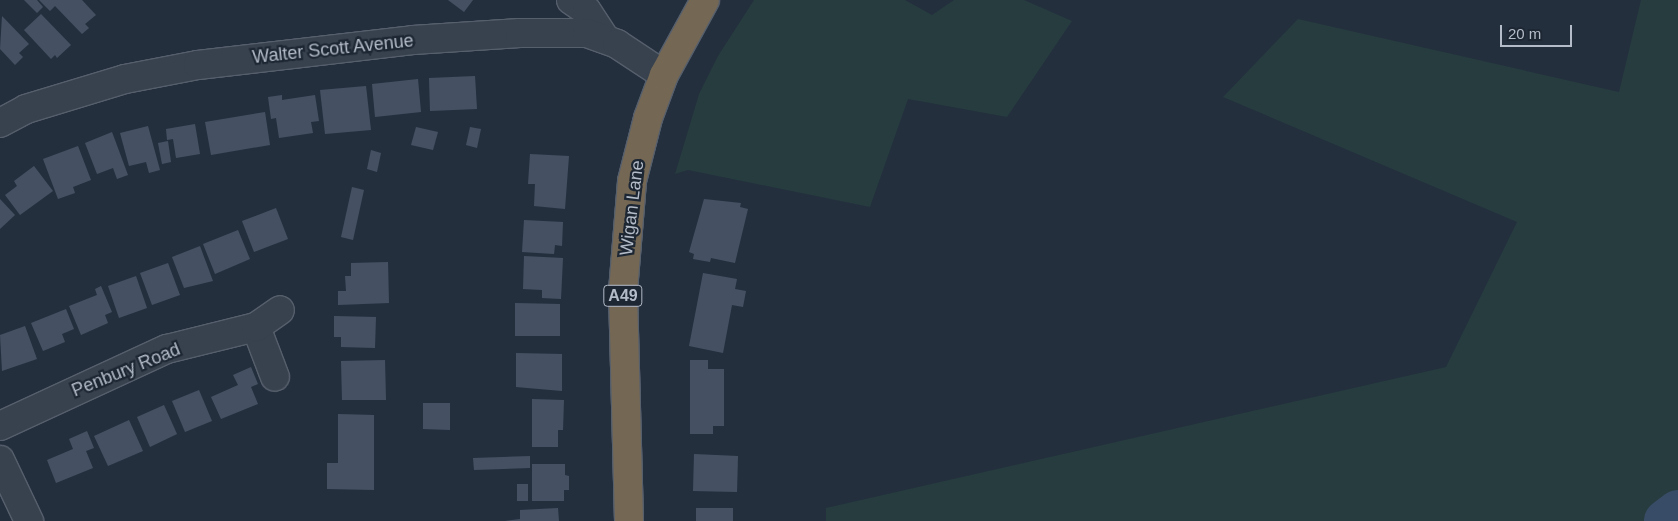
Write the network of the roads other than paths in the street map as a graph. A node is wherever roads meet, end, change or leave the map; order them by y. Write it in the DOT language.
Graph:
graph roads {
  1 [pos="571,0"];
  2 [pos="706,0"];
  3 [pos="604,37"];
  4 [pos="664,75"];
  5 [pos="0,123"];
  6 [pos="280,310"];
  7 [pos="256,327"];
  8 [pos="275,377"];
  9 [pos="0,426"];
  10 [pos="0,460"];
  11 [pos="29,521"];
  12 [pos="629,521"];
  1 -- 3 [label="street"];
  2 -- 4 [label="highway, Wigan Lane / A49"];
  3 -- 4 [label="street, Walter Scott Avenue"];
  3 -- 5 [label="street, Walter Scott Avenue"];
  4 -- 12 [label="highway, Wigan Lane / A49"];
  6 -- 7 [label="street, Penbury Road"];
  7 -- 8 [label="street"];
  7 -- 9 [label="street, Penbury Road"];
  10 -- 11 [label="street"];
}
